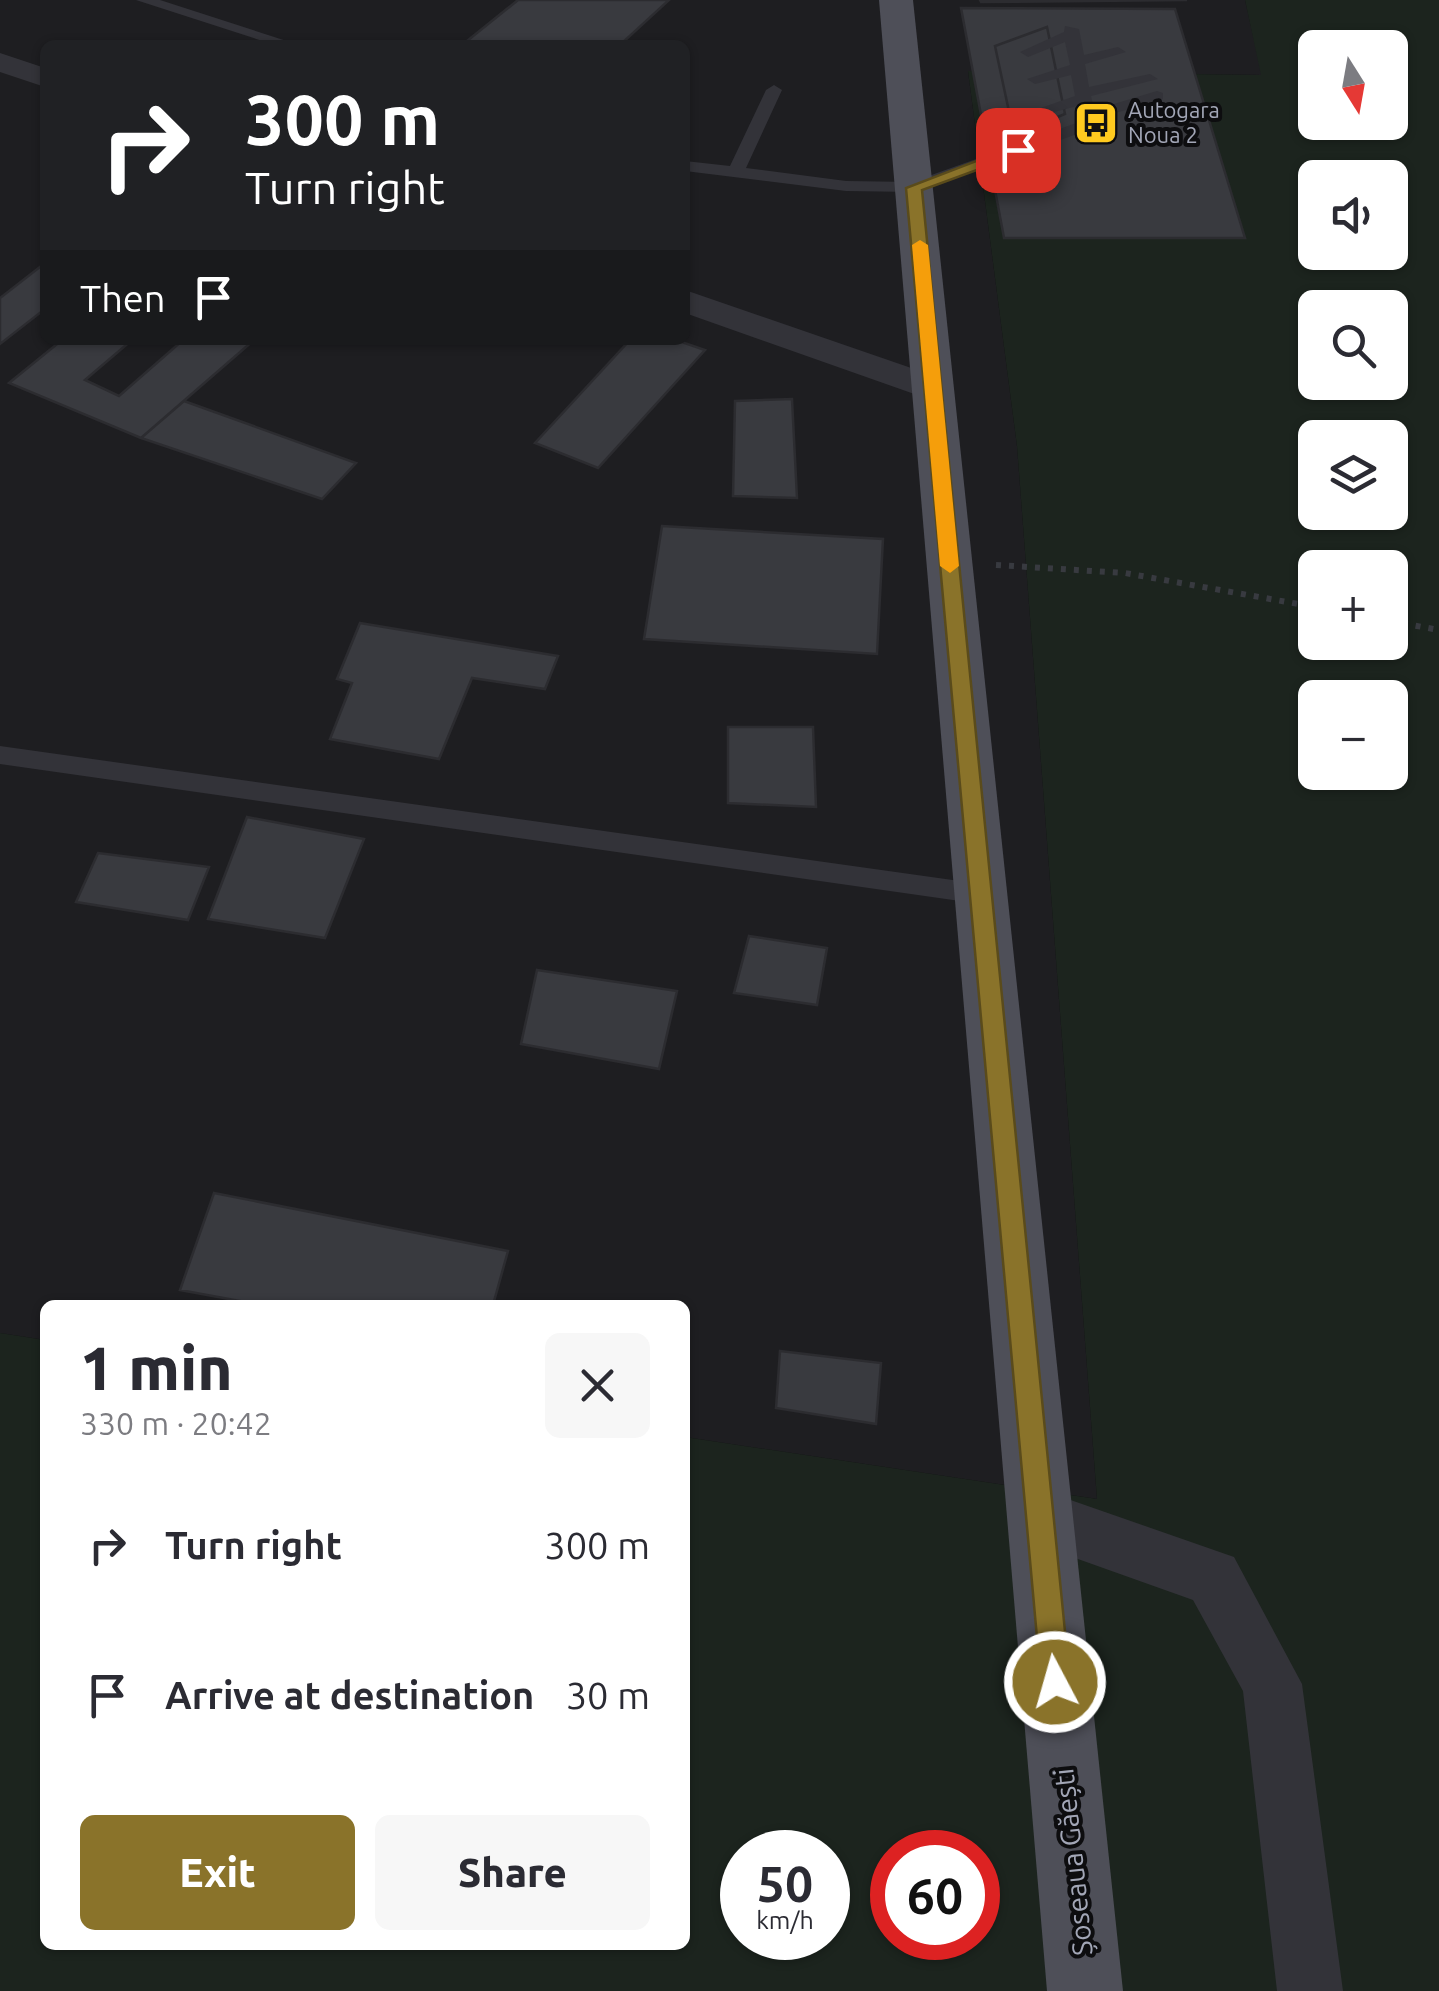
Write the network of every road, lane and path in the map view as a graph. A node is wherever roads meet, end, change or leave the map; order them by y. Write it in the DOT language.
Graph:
graph roads {
  1 [pos="144,0"];
  2 [pos="896,0"];
  3 [pos="275,40"];
  4 [pos="1118,52"];
  5 [pos="0,62"];
  6 [pos="1078,71"];
  7 [pos="40,76"];
  8 [pos="1036,80"];
  9 [pos="774,90"];
  10 [pos="690,167"];
  11 [pos="735,173"];
  12 [pos="914,188"];
  13 [pos="690,303"];
  14 [pos="933,388"];
  15 [pos="950,562"];
  16 [pos="1298,604"];
  17 [pos="1408,624"];
  18 [pos="1439,630"];
  19 [pos="0,755"];
  20 [pos="981,894"];
  21 [pos="1039,1518"];
  22 [pos="1086,1991"];
  23 [pos="1310,1991"];
  1 -- 3 [label="lane"];
  2 -- 12 [label="main road, Șoseaua Găești"];
  4 -- 6 [label="lane"];
  5 -- 7 [label="street"];
  6 -- 6 [label="lane"];
  6 -- 8 [label="lane"];
  6 -- 8 [label="lane"];
  6 -- 8 [label="lane"];
  6 -- 12 [label="lane"];
  9 -- 11 [label="lane"];
  10 -- 11 [label="lane"];
  11 -- 12 [label="lane"];
  12 -- 14 [label="main road, Șoseaua Găești"];
  13 -- 14 [label="street"];
  14 -- 15 [label="main road, Șoseaua Găești"];
  15 -- 16 [label="path"];
  15 -- 20 [label="main road, Șoseaua Găești"];
  17 -- 18 [label="path"];
  19 -- 20 [label="lane"];
  20 -- 21 [label="main road, Șoseaua Găești"];
  21 -- 22 [label="main road, Șoseaua Găești"];
  21 -- 23 [label="street"];
}
